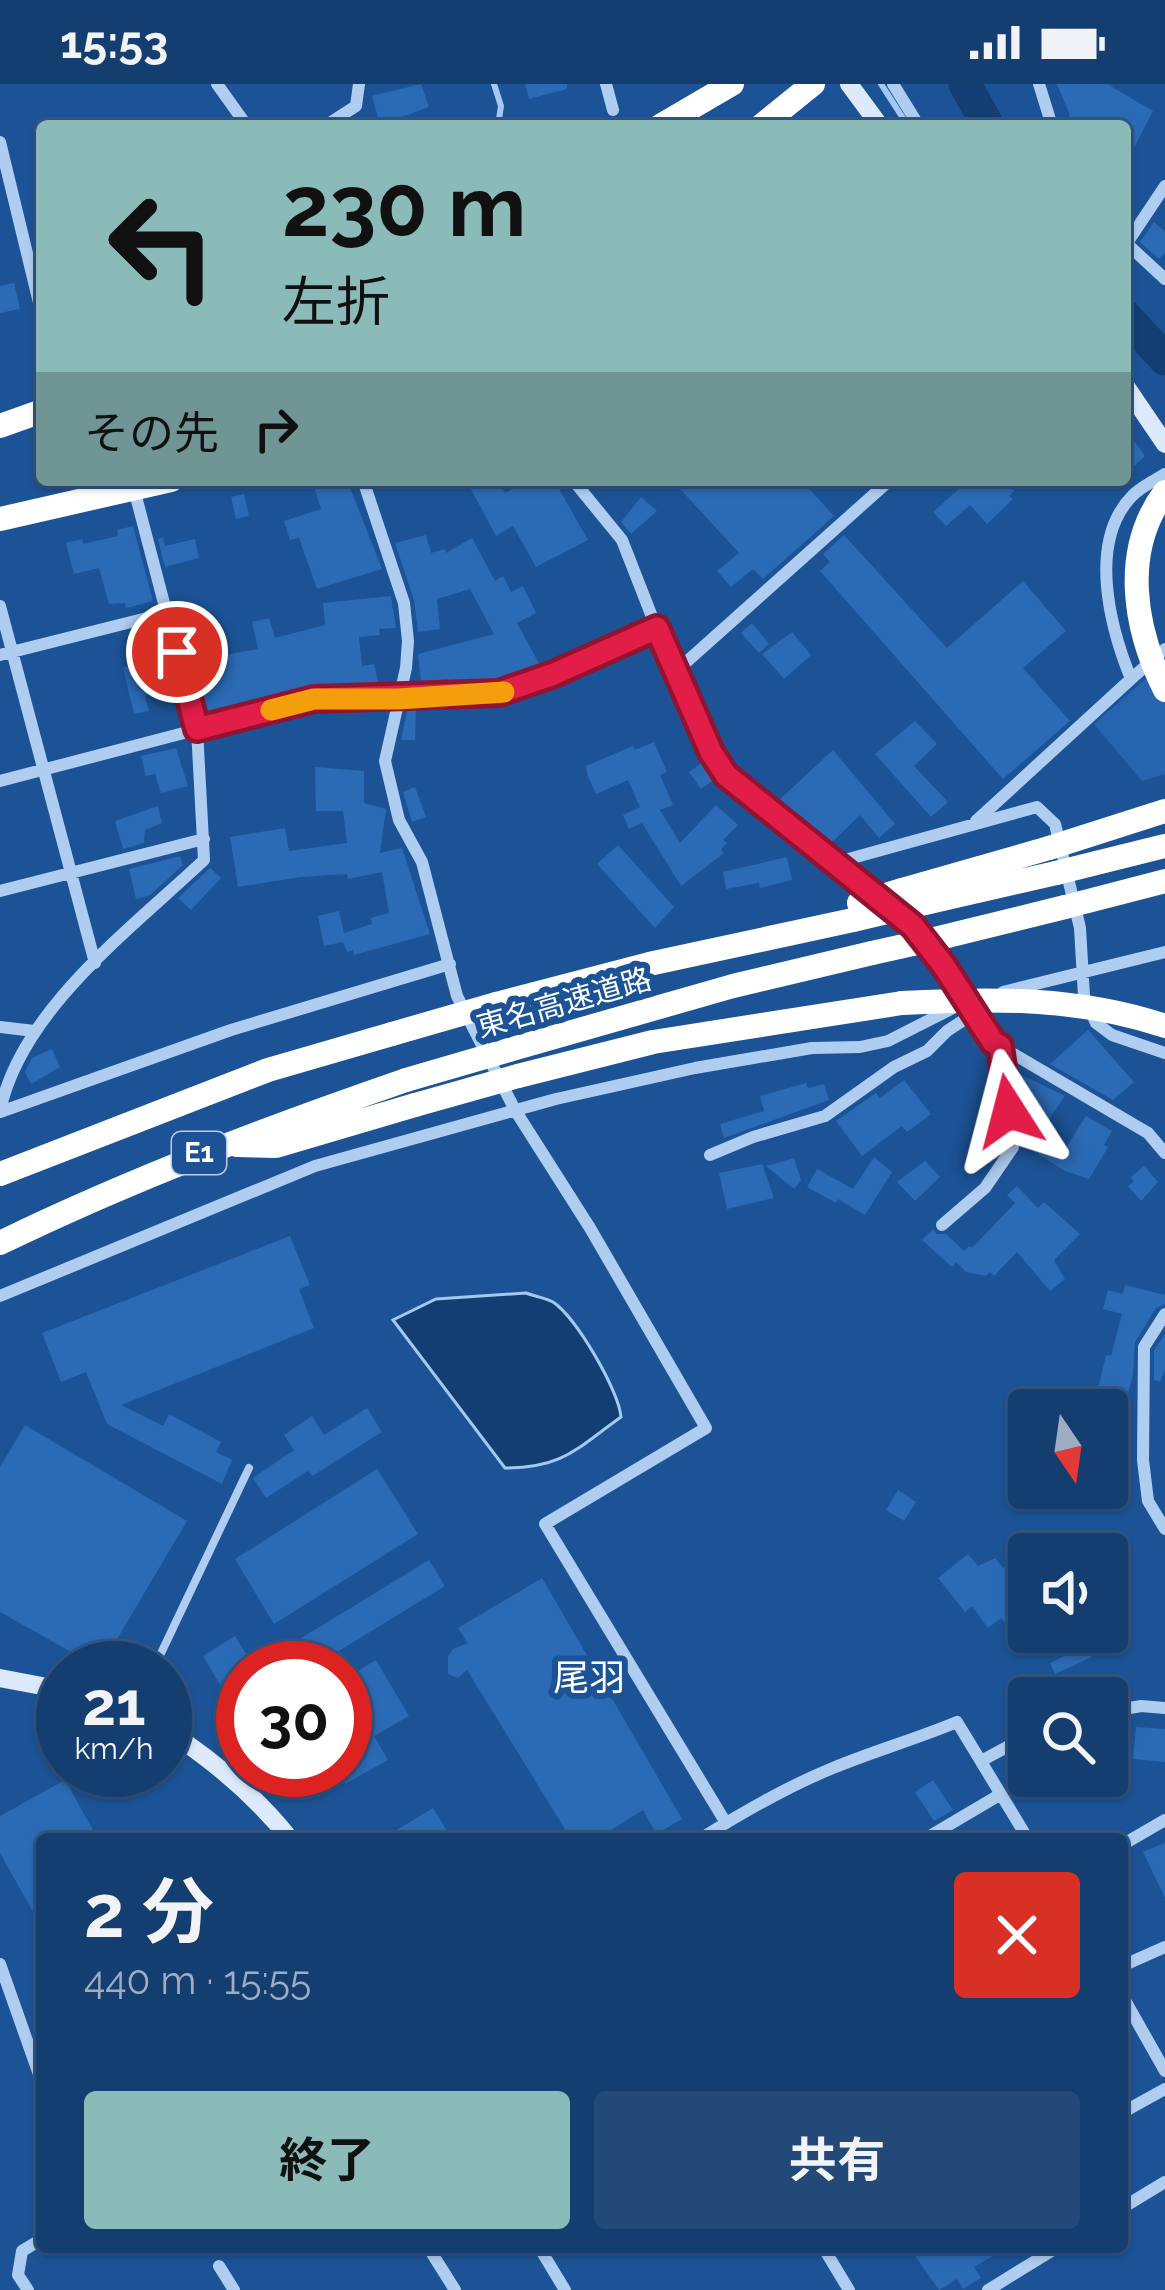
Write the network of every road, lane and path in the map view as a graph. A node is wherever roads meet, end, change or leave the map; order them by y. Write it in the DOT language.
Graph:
graph roads {
  1 [pos="217,84"];
  2 [pos="359,84"];
  3 [pos="606,84"];
  4 [pos="732,84"];
  5 [pos="813,84"];
  6 [pos="849,84"];
  7 [pos="893,84"];
  8 [pos="1039,84"];
  9 [pos="613,110"];
  10 [pos="244,120"];
  11 [pos="334,120"];
  12 [pos="670,120"];
  13 [pos="768,120"];
  14 [pos="876,120"];
  15 [pos="915,120"];
  16 [pos="1050,120"];
  17 [pos="0,142"];
  18 [pos="1165,186"];
  19 [pos="1131,237"];
  20 [pos="1131,248"];
  21 [pos="1165,279"];
  22 [pos="36,290"];
  23 [pos="1131,394"];
  24 [pos="36,413"];
  25 [pos="0,426"];
  26 [pos="1165,444"];
  27 [pos="1165,474"];
  28 [pos="146,486"];
  29 [pos="365,486"];
  30 [pos="578,486"];
  31 [pos="883,486"];
  32 [pos="134,489"];
  33 [pos="1165,492"];
  34 [pos="0,519"];
  35 [pos="0,606"];
  36 [pos="167,613"];
  37 [pos="657,628"];
  38 [pos="1165,649"];
  39 [pos="7,654"];
  40 [pos="674,673"];
  41 [pos="1131,679"];
  42 [pos="1165,690"];
  43 [pos="398,699"];
  44 [pos="197,729"];
  45 [pos="44,769"];
  46 [pos="0,781"];
  47 [pos="1165,812"];
  48 [pos="974,822"];
  49 [pos="204,839"];
  50 [pos="1165,846"];
  51 [pos="834,863"];
  52 [pos="70,873"];
  53 [pos="1165,881"];
  54 [pos="0,891"];
  55 [pos="907,898"];
  56 [pos="1165,952"];
  57 [pos="95,963"];
  58 [pos="450,964"];
  59 [pos="1083,972"];
  60 [pos="969,1008"];
  61 [pos="1165,1026"];
  62 [pos="0,1027"];
  63 [pos="34,1031"];
  64 [pos="878,1043"];
  65 [pos="1000,1046"];
  66 [pos="1165,1053"];
  67 [pos="884,1074"];
  68 [pos="0,1111"];
  69 [pos="515,1111"];
  70 [pos="220,1144"];
  71 [pos="1165,1153"];
  72 [pos="710,1155"];
  73 [pos="0,1174"];
  74 [pos="943,1225"];
  75 [pos="0,1244"];
  76 [pos="0,1296"];
  77 [pos="1165,1314"];
  78 [pos="249,1468"];
  79 [pos="1165,1528"];
  80 [pos="167,1641"];
  81 [pos="0,1678"];
  82 [pos="36,1685"];
  83 [pos="1128,1708"];
  84 [pos="1165,1708"];
  85 [pos="192,1746"];
  86 [pos="1008,1746"];
  87 [pos="981,1761"];
  88 [pos="1000,1793"];
  89 [pos="1165,1820"];
  90 [pos="726,1823"];
  91 [pos="285,1833"];
  92 [pos="710,1833"];
  93 [pos="935,1833"];
  94 [pos="1024,1833"];
  95 [pos="1128,1842"];
  96 [pos="1165,1947"];
  97 [pos="1128,1963"];
  98 [pos="0,1966"];
  99 [pos="1128,2006"];
  100 [pos="36,2067"];
  101 [pos="1165,2071"];
  102 [pos="1165,2089"];
  103 [pos="1128,2109"];
  104 [pos="1165,2182"];
  105 [pos="1128,2204"];
  106 [pos="36,2243"];
  107 [pos="432,2253"];
  108 [pos="543,2253"];
  109 [pos="827,2253"];
  110 [pos="1048,2253"];
  111 [pos="219,2266"];
  112 [pos="28,2290"];
  113 [pos="234,2290"];
  114 [pos="455,2290"];
  115 [pos="565,2290"];
  116 [pos="849,2290"];
  117 [pos="988,2290"];
  1 -- 10 [label="street"];
  2 -- 11 [label="street"];
  3 -- 9 [label="street"];
  4 -- 12 [label="highway"];
  5 -- 13 [label="highway"];
  6 -- 14 [label="street"];
  7 -- 15 [label="street"];
  8 -- 16 [label="street"];
  17 -- 22 [label="street"];
  18 -- 19 [label="street"];
  20 -- 21 [label="street"];
  23 -- 26 [label="street"];
  24 -- 25 [label="highway"];
  27 -- 41 [label="street"];
  28 -- 32 [label="highway"];
  29 -- 43 [label="street"];
  30 -- 37 [label="street"];
  31 -- 40 [label="street"];
  32 -- 34 [label="highway"];
  32 -- 36 [label="street"];
  33 -- 42 [label="highway, bridge"];
  35 -- 39 [label="street"];
  36 -- 39 [label="street"];
  36 -- 44 [label="street"];
  37 -- 40 [label="street"];
  37 -- 43 [label="street"];
  38 -- 41 [label="street"];
  39 -- 45 [label="street"];
  40 -- 51 [label="street"];
  41 -- 48 [label="street"];
  43 -- 44 [label="street"];
  43 -- 58 [label="street"];
  44 -- 45 [label="street"];
  44 -- 49 [label="street"];
  45 -- 46 [label="street"];
  45 -- 52 [label="street"];
  47 -- 55 [label="highway, bridge"];
  48 -- 51 [label="street"];
  48 -- 59 [label="street"];
  49 -- 52 [label="street"];
  49 -- 57 [label="street"];
  50 -- 55 [label="highway, 東名高速道路, bridge"];
  51 -- 60 [label="street"];
  52 -- 54 [label="street"];
  52 -- 57 [label="street"];
  53 -- 70 [label="highway, 東名高速道路 / E1, bridge"];
  55 -- 73 [label="highway, 東名高速道路 / E1, bridge"];
  56 -- 59 [label="street"];
  57 -- 63 [label="street"];
  58 -- 68 [label="street"];
  58 -- 69 [label="street"];
  59 -- 60 [label="street"];
  59 -- 66 [label="street"];
  60 -- 64 [label="street"];
  60 -- 65 [label="street"];
  60 -- 67 [label="street"];
  61 -- 70 [label="highway, bridge"];
  62 -- 63 [label="street"];
  63 -- 68 [label="street"];
  64 -- 67 [label="street"];
  64 -- 69 [label="street"];
  65 -- 71 [label="street"];
  65 -- 74 [label="street"];
  67 -- 72 [label="street"];
  69 -- 76 [label="street"];
  69 -- 90 [label="street"];
  70 -- 75 [label="highway, 東名高速道路 / E1"];
  77 -- 79 [label="street"];
  78 -- 80 [label="lane"];
  81 -- 82 [label="street"];
  83 -- 84 [label="street"];
  85 -- 91 [label="street"];
  86 -- 87 [label="street"];
  87 -- 88 [label="street"];
  87 -- 90 [label="street"];
  88 -- 93 [label="street"];
  88 -- 94 [label="street"];
  89 -- 95 [label="street"];
  90 -- 92 [label="street"];
  96 -- 97 [label="street"];
  98 -- 100 [label="street"];
  99 -- 101 [label="street"];
  102 -- 103 [label="street"];
  104 -- 105 [label="street"];
  106 -- 112 [label="street"];
  107 -- 114 [label="street"];
  108 -- 115 [label="street"];
  109 -- 116 [label="street"];
  110 -- 117 [label="street"];
  111 -- 113 [label="street"];
}
